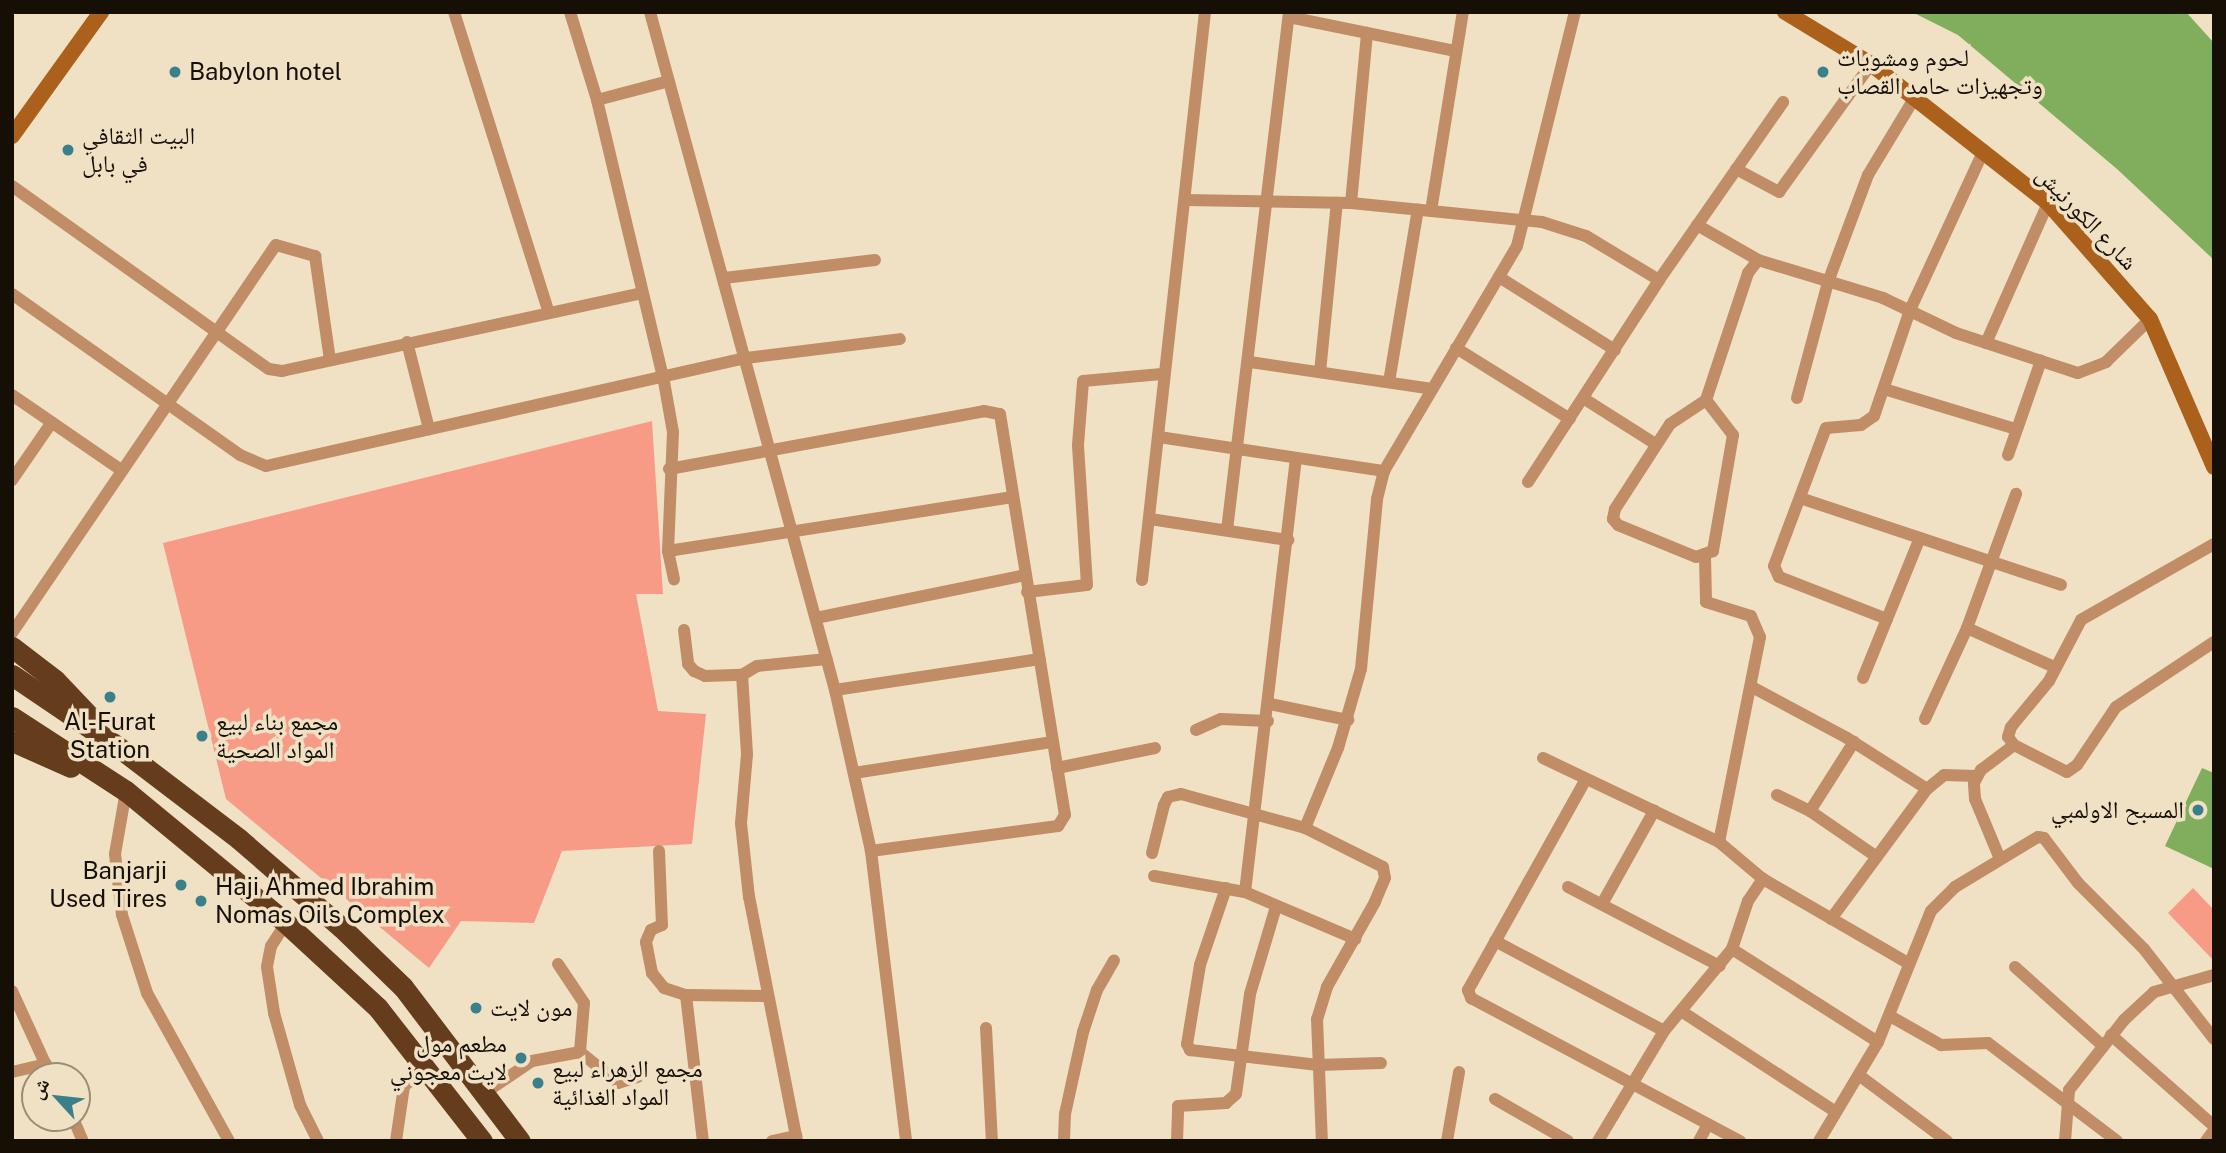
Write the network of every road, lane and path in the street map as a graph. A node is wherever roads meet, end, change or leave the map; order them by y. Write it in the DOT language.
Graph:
graph roads {
  1 [pos="101,12"];
  2 [pos="454,12"];
  3 [pos="570,12"];
  4 [pos="650,12"];
  5 [pos="1205,12"];
  6 [pos="1462,12"];
  7 [pos="1575,12"];
  8 [pos="1785,12"];
  9 [pos="1289,15"];
  10 [pos="1367,33"];
  11 [pos="1455,51"];
  12 [pos="1871,64"];
  13 [pos="669,81"];
  14 [pos="1915,97"];
  15 [pos="597,100"];
  16 [pos="1783,102"];
  17 [pos="12,136"];
  18 [pos="1984,150"];
  19 [pos="1735,169"];
  20 [pos="12,186"];
  21 [pos="1185,200"];
  22 [pos="1267,201"];
  23 [pos="1337,203"];
  24 [pos="1352,203"];
  25 [pos="2048,203"];
  26 [pos="1424,210"];
  27 [pos="1524,220"];
  28 [pos="1697,225"];
  29 [pos="875,260"];
  30 [pos="1758,260"];
  31 [pos="1500,277"];
  32 [pos="724,278"];
  33 [pos="1659,281"];
  34 [pos="1828,282"];
  35 [pos="642,293"];
  36 [pos="12,294"];
  37 [pos="548,310"];
  38 [pos="1910,310"];
  39 [pos="2150,319"];
  40 [pos="216,333"];
  41 [pos="900,339"];
  42 [pos="407,342"];
  43 [pos="1986,343"];
  44 [pos="1456,348"];
  45 [pos="1615,350"];
  46 [pos="746,358"];
  47 [pos="331,360"];
  48 [pos="2041,361"];
  49 [pos="1250,362"];
  50 [pos="1320,372"];
  51 [pos="1163,374"];
  52 [pos="663,376"];
  53 [pos="1389,382"];
  54 [pos="1884,388"];
  55 [pos="1432,389"];
  56 [pos="12,395"];
  57 [pos="1583,398"];
  58 [pos="1797,398"];
  59 [pos="1706,400"];
  60 [pos="168,403"];
  61 [pos="1570,419"];
  62 [pos="52,422"];
  63 [pos="429,429"];
  64 [pos="2016,429"];
  65 [pos="1160,437"];
  66 [pos="1654,443"];
  67 [pos="1238,449"];
  68 [pos="771,450"];
  69 [pos="2008,454"];
  70 [pos="1296,459"];
  71 [pos="2214,467"];
  72 [pos="669,469"];
  73 [pos="121,470"];
  74 [pos="1384,471"];
  75 [pos="12,480"];
  76 [pos="1528,482"];
  77 [pos="2017,494"];
  78 [pos="1013,497"];
  79 [pos="1800,498"];
  80 [pos="1150,519"];
  81 [pos="793,530"];
  82 [pos="1227,530"];
  83 [pos="1288,540"];
  84 [pos="1919,540"];
  85 [pos="2214,544"];
  86 [pos="668,551"];
  87 [pos="1705,557"];
  88 [pos="1991,563"];
  89 [pos="1026,575"];
  90 [pos="674,579"];
  91 [pos="1142,580"];
  92 [pos="2060,584"];
  93 [pos="1027,592"];
  94 [pos="816,618"];
  95 [pos="1887,619"];
  96 [pos="1967,628"];
  97 [pos="684,630"];
  98 [pos="12,633"];
  99 [pos="2214,642"];
  100 [pos="12,647"];
  101 [pos="827,659"];
  102 [pos="1040,659"];
  103 [pos="2054,667"];
  104 [pos="12,675"];
  105 [pos="742,675"];
  106 [pos="1863,678"];
  107 [pos="1752,687"];
  108 [pos="835,690"];
  109 [pos="1270,704"];
  110 [pos="12,717"];
  111 [pos="1925,719"];
  112 [pos="1348,720"];
  113 [pos="1268,721"];
  114 [pos="1196,730"];
  115 [pos="12,741"];
  116 [pos="1053,742"];
  117 [pos="1854,742"];
  118 [pos="2014,745"];
  119 [pos="117,746"];
  120 [pos="1155,748"];
  121 [pos="1543,758"];
  122 [pos="1058,768"];
  123 [pos="854,773"];
  124 [pos="1976,776"];
  125 [pos="1586,779"];
  126 [pos="1927,789"];
  127 [pos="126,792"];
  128 [pos="1777,795"];
  129 [pos="1654,811"];
  130 [pos="1810,811"];
  131 [pos="1258,813"];
  132 [pos="1305,828"];
  133 [pos="1719,842"];
  134 [pos="659,851"];
  135 [pos="871,851"];
  136 [pos="1152,853"];
  137 [pos="1877,857"];
  138 [pos="2000,859"];
  139 [pos="1154,876"];
  140 [pos="1763,879"];
  141 [pos="1569,887"];
  142 [pos="1226,888"];
  143 [pos="1245,892"];
  144 [pos="1602,904"];
  145 [pos="1276,907"];
  146 [pos="1831,919"];
  147 [pos="286,923"];
  148 [pos="1355,939"];
  149 [pos="1495,941"];
  150 [pos="1732,949"];
  151 [pos="1114,961"];
  152 [pos="1908,963"];
  153 [pos="558,964"];
  154 [pos="1720,966"];
  155 [pos="2015,967"];
  156 [pos="2214,975"];
  157 [pos="2170,985"];
  158 [pos="403,987"];
  159 [pos="12,991"];
  160 [pos="686,995"];
  161 [pos="767,996"];
  162 [pos="378,1008"];
  163 [pos="1681,1011"];
  164 [pos="1890,1016"];
  165 [pos="986,1028"];
  166 [pos="1664,1031"];
  167 [pos="2111,1035"];
  168 [pos="2214,1039"];
  169 [pos="1878,1042"];
  170 [pos="2102,1045"];
  171 [pos="451,1048"];
  172 [pos="580,1052"];
  173 [pos="1241,1058"];
  174 [pos="44,1062"];
  175 [pos="1381,1063"];
  176 [pos="1318,1065"];
  177 [pos="426,1068"];
  178 [pos="1459,1072"];
  179 [pos="1860,1076"];
  180 [pos="638,1077"];
  181 [pos="1631,1083"];
  182 [pos="486,1092"];
  183 [pos="1495,1100"];
  184 [pos="2066,1102"];
  185 [pos="1836,1112"];
  186 [pos="1708,1124"];
  187 [pos="2214,1128"];
  188 [pos="796,1138"];
  189 [pos="229,1141"];
  190 [pos="318,1141"];
  191 [pos="396,1141"];
  192 [pos="482,1141"];
  193 [pos="520,1141"];
  194 [pos="703,1141"];
  195 [pos="772,1141"];
  196 [pos="906,1141"];
  197 [pos="992,1141"];
  198 [pos="1064,1141"];
  199 [pos="1177,1141"];
  200 [pos="1322,1141"];
  201 [pos="1447,1141"];
  202 [pos="1568,1141"];
  203 [pos="1598,1141"];
  204 [pos="1699,1141"];
  205 [pos="1740,1141"];
  206 [pos="1819,1141"];
  207 [pos="1947,1141"];
  208 [pos="2065,1141"];
  209 [pos="2117,1141"];
  210 [pos="2206,1141"];
  1 -- 17 [label="street"];
  2 -- 37 [label="street"];
  3 -- 15 [label="street"];
  4 -- 13 [label="street"];
  5 -- 21 [label="street"];
  6 -- 11 [label="street"];
  7 -- 27 [label="street"];
  8 -- 12 [label="street, شارع الكورنيش"];
  9 -- 10 [label="street"];
  9 -- 22 [label="street"];
  10 -- 11 [label="street"];
  10 -- 24 [label="street"];
  11 -- 26 [label="street"];
  12 -- 14 [label="street, شارع الكورنيش"];
  12 -- 19 [label="street"];
  13 -- 15 [label="street"];
  13 -- 32 [label="street"];
  14 -- 18 [label="street, شارع الكورنيش"];
  14 -- 34 [label="street"];
  15 -- 35 [label="street"];
  16 -- 19 [label="street"];
  18 -- 25 [label="street, شارع الكورنيش"];
  18 -- 38 [label="street"];
  19 -- 28 [label="street"];
  20 -- 40 [label="street"];
  21 -- 22 [label="street"];
  21 -- 51 [label="street"];
  22 -- 23 [label="street"];
  22 -- 49 [label="street"];
  23 -- 24 [label="street"];
  23 -- 50 [label="street"];
  24 -- 26 [label="street"];
  25 -- 39 [label="street, شارع الكورنيش"];
  25 -- 43 [label="street"];
  26 -- 27 [label="street"];
  26 -- 53 [label="street"];
  27 -- 31 [label="street"];
  27 -- 33 [label="street"];
  28 -- 30 [label="street"];
  28 -- 33 [label="street"];
  29 -- 32 [label="street"];
  30 -- 34 [label="street"];
  30 -- 59 [label="street"];
  31 -- 44 [label="street"];
  31 -- 45 [label="street"];
  32 -- 46 [label="street"];
  33 -- 45 [label="street"];
  34 -- 38 [label="street"];
  34 -- 58 [label="street"];
  35 -- 37 [label="street"];
  35 -- 52 [label="street"];
  36 -- 60 [label="street"];
  37 -- 42 [label="street"];
  38 -- 43 [label="street"];
  38 -- 54 [label="street"];
  39 -- 48 [label="street"];
  39 -- 71 [label="street, شارع الكورنيش"];
  40 -- 47 [label="street"];
  40 -- 47 [label="street"];
  40 -- 60 [label="street"];
  41 -- 46 [label="street"];
  42 -- 47 [label="street"];
  42 -- 63 [label="street"];
  43 -- 48 [label="street"];
  44 -- 55 [label="street"];
  44 -- 61 [label="street"];
  45 -- 57 [label="street"];
  46 -- 52 [label="street"];
  46 -- 68 [label="street"];
  48 -- 64 [label="street"];
  49 -- 50 [label="street"];
  49 -- 67 [label="street"];
  50 -- 53 [label="street"];
  51 -- 65 [label="street"];
  51 -- 93 [label="street"];
  52 -- 63 [label="street"];
  52 -- 72 [label="street"];
  53 -- 55 [label="street"];
  54 -- 64 [label="street"];
  54 -- 79 [label="street"];
  55 -- 74 [label="street"];
  56 -- 62 [label="street"];
  57 -- 61 [label="street"];
  57 -- 66 [label="street"];
  59 -- 66 [label="street"];
  59 -- 87 [label="street"];
  60 -- 63 [label="street"];
  60 -- 73 [label="street"];
  61 -- 76 [label="street"];
  62 -- 73 [label="street"];
  62 -- 75 [label="street"];
  64 -- 69 [label="street"];
  65 -- 67 [label="street"];
  65 -- 80 [label="street"];
  66 -- 87 [label="street"];
  67 -- 70 [label="street"];
  67 -- 82 [label="street"];
  68 -- 72 [label="street"];
  68 -- 78 [label="street"];
  68 -- 81 [label="street"];
  70 -- 74 [label="street"];
  70 -- 83 [label="street"];
  72 -- 86 [label="street"];
  73 -- 98 [label="street"];
  74 -- 112 [label="street"];
  77 -- 88 [label="street"];
  78 -- 81 [label="street"];
  78 -- 89 [label="street"];
  79 -- 84 [label="street"];
  79 -- 95 [label="street"];
  80 -- 82 [label="street"];
  80 -- 91 [label="street"];
  81 -- 86 [label="street"];
  81 -- 94 [label="street"];
  82 -- 83 [label="street"];
  83 -- 109 [label="street"];
  84 -- 88 [label="street"];
  84 -- 95 [label="street"];
  85 -- 103 [label="street"];
  86 -- 90 [label="street"];
  87 -- 107 [label="street"];
  88 -- 92 [label="street"];
  88 -- 96 [label="street"];
  89 -- 93 [label="street"];
  89 -- 94 [label="street"];
  93 -- 102 [label="street"];
  94 -- 101 [label="street"];
  95 -- 106 [label="street"];
  96 -- 103 [label="street"];
  96 -- 111 [label="street"];
  97 -- 105 [label="street"];
  99 -- 118 [label="street"];
  100 -- 119 [label="highway"];
  101 -- 105 [label="street"];
  101 -- 108 [label="street"];
  102 -- 108 [label="street"];
  102 -- 116 [label="street"];
  103 -- 118 [label="street"];
  104 -- 119 [label="highway"];
  105 -- 161 [label="street"];
  107 -- 117 [label="street"];
  107 -- 133 [label="street"];
  108 -- 123 [label="street"];
  109 -- 112 [label="street"];
  109 -- 113 [label="street"];
  110 -- 127 [label="highway"];
  112 -- 132 [label="street"];
  113 -- 114 [label="street"];
  113 -- 131 [label="street"];
  115 -- 127 [label="highway"];
  116 -- 122 [label="street"];
  116 -- 123 [label="street"];
  117 -- 126 [label="street"];
  117 -- 130 [label="street"];
  118 -- 124 [label="street"];
  119 -- 158 [label="highway"];
  120 -- 122 [label="street"];
  121 -- 125 [label="street"];
  122 -- 135 [label="street"];
  123 -- 135 [label="street"];
  124 -- 126 [label="street"];
  124 -- 138 [label="street"];
  125 -- 129 [label="street"];
  125 -- 149 [label="street"];
  126 -- 137 [label="street"];
  127 -- 147 [label="highway"];
  127 -- 189 [label="street"];
  128 -- 130 [label="street"];
  129 -- 133 [label="street"];
  129 -- 144 [label="street"];
  130 -- 137 [label="street"];
  131 -- 132 [label="street"];
  131 -- 136 [label="street"];
  131 -- 143 [label="street"];
  132 -- 148 [label="street"];
  133 -- 140 [label="street"];
  134 -- 160 [label="street"];
  135 -- 196 [label="street"];
  137 -- 146 [label="street"];
  138 -- 152 [label="street"];
  138 -- 157 [label="street"];
  139 -- 142 [label="street"];
  140 -- 146 [label="street"];
  140 -- 150 [label="street"];
  141 -- 144 [label="street"];
  142 -- 143 [label="street"];
  142 -- 173 [label="street"];
  143 -- 145 [label="street"];
  144 -- 154 [label="street"];
  145 -- 148 [label="street"];
  145 -- 173 [label="street"];
  146 -- 152 [label="street"];
  147 -- 162 [label="highway"];
  147 -- 190 [label="street"];
  148 -- 176 [label="street"];
  149 -- 166 [label="street"];
  149 -- 181 [label="street"];
  150 -- 154 [label="street"];
  150 -- 169 [label="street"];
  151 -- 198 [label="street"];
  152 -- 164 [label="street"];
  153 -- 172 [label="street"];
  154 -- 163 [label="street"];
  155 -- 170 [label="street"];
  156 -- 157 [label="street"];
  157 -- 167 [label="street"];
  157 -- 168 [label="street"];
  158 -- 162 [label="highway"];
  158 -- 171 [label="highway"];
  159 -- 174 [label="street"];
  160 -- 161 [label="street"];
  160 -- 194 [label="street"];
  161 -- 188 [label="street"];
  162 -- 177 [label="highway"];
  163 -- 166 [label="street"];
  163 -- 185 [label="street"];
  164 -- 169 [label="street"];
  164 -- 184 [label="street"];
  165 -- 197 [label="street"];
  166 -- 181 [label="street"];
  167 -- 170 [label="street"];
  167 -- 187 [label="street"];
  169 -- 179 [label="street"];
  170 -- 184 [label="street"];
  171 -- 177 [label="highway"];
  171 -- 182 [label="highway"];
  172 -- 180 [label="street"];
  172 -- 182 [label="street"];
  173 -- 176 [label="street"];
  173 -- 199 [label="street"];
  175 -- 176 [label="street"];
  176 -- 200 [label="street"];
  177 -- 191 [label="street"];
  177 -- 192 [label="highway"];
  178 -- 201 [label="street"];
  179 -- 185 [label="street"];
  179 -- 207 [label="street"];
  181 -- 186 [label="street"];
  181 -- 203 [label="street"];
  182 -- 193 [label="highway"];
  183 -- 202 [label="street"];
  184 -- 208 [label="street"];
  184 -- 209 [label="street"];
  185 -- 206 [label="street"];
  186 -- 204 [label="street"];
  186 -- 205 [label="street"];
  187 -- 210 [label="street"];
  188 -- 195 [label="street"];
}
